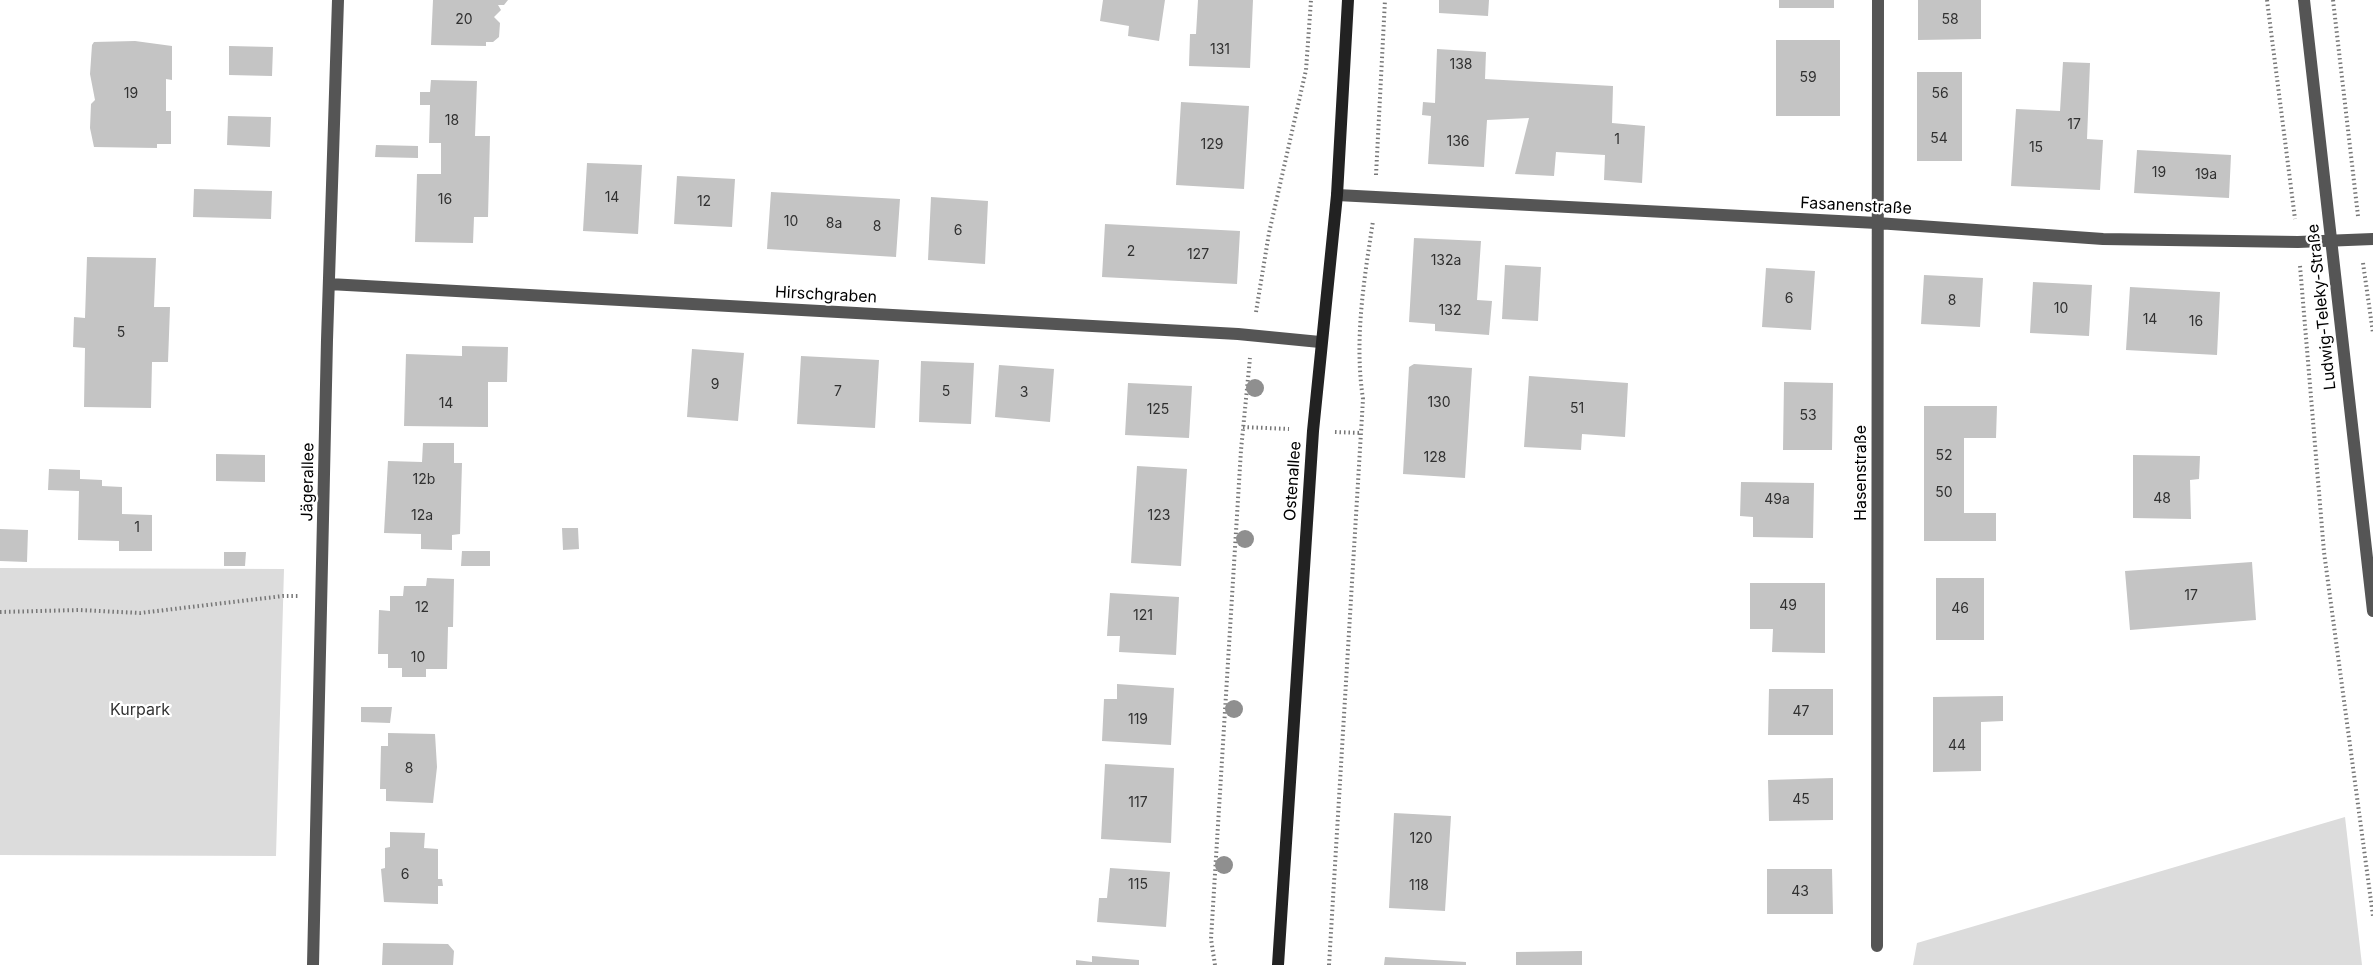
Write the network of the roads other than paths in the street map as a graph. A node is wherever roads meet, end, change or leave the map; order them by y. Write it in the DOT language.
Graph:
graph roads {
  1 [pos="338,0"];
  2 [pos="1348,0"];
  3 [pos="1878,0"];
  4 [pos="2304,0"];
  5 [pos="1337,195"];
  6 [pos="1877,223"];
  7 [pos="2367,240"];
  8 [pos="2331,242"];
  9 [pos="329,284"];
  10 [pos="1320,342"];
  11 [pos="2373,611"];
  12 [pos="1877,946"];
  13 [pos="313,965"];
  14 [pos="1278,965"];
  1 -- 9 [label="street, Jägerallee"];
  2 -- 5 [label="main road, Ostenallee"];
  3 -- 6 [label="street, Hasenstraße"];
  4 -- 8 [label="street, Ludwig-Teleky-Straße"];
  5 -- 6 [label="street, Fasanenstraße"];
  5 -- 10 [label="main road, Ostenallee"];
  6 -- 8 [label="street, Fasanenstraße"];
  6 -- 12 [label="street, Hasenstraße"];
  7 -- 8 [label="street, Fasanenstraße"];
  8 -- 11 [label="street, Ludwig-Teleky-Straße"];
  9 -- 10 [label="street, Hirschgraben"];
  9 -- 13 [label="street, Jägerallee"];
  10 -- 14 [label="main road, Ostenallee"];
}
